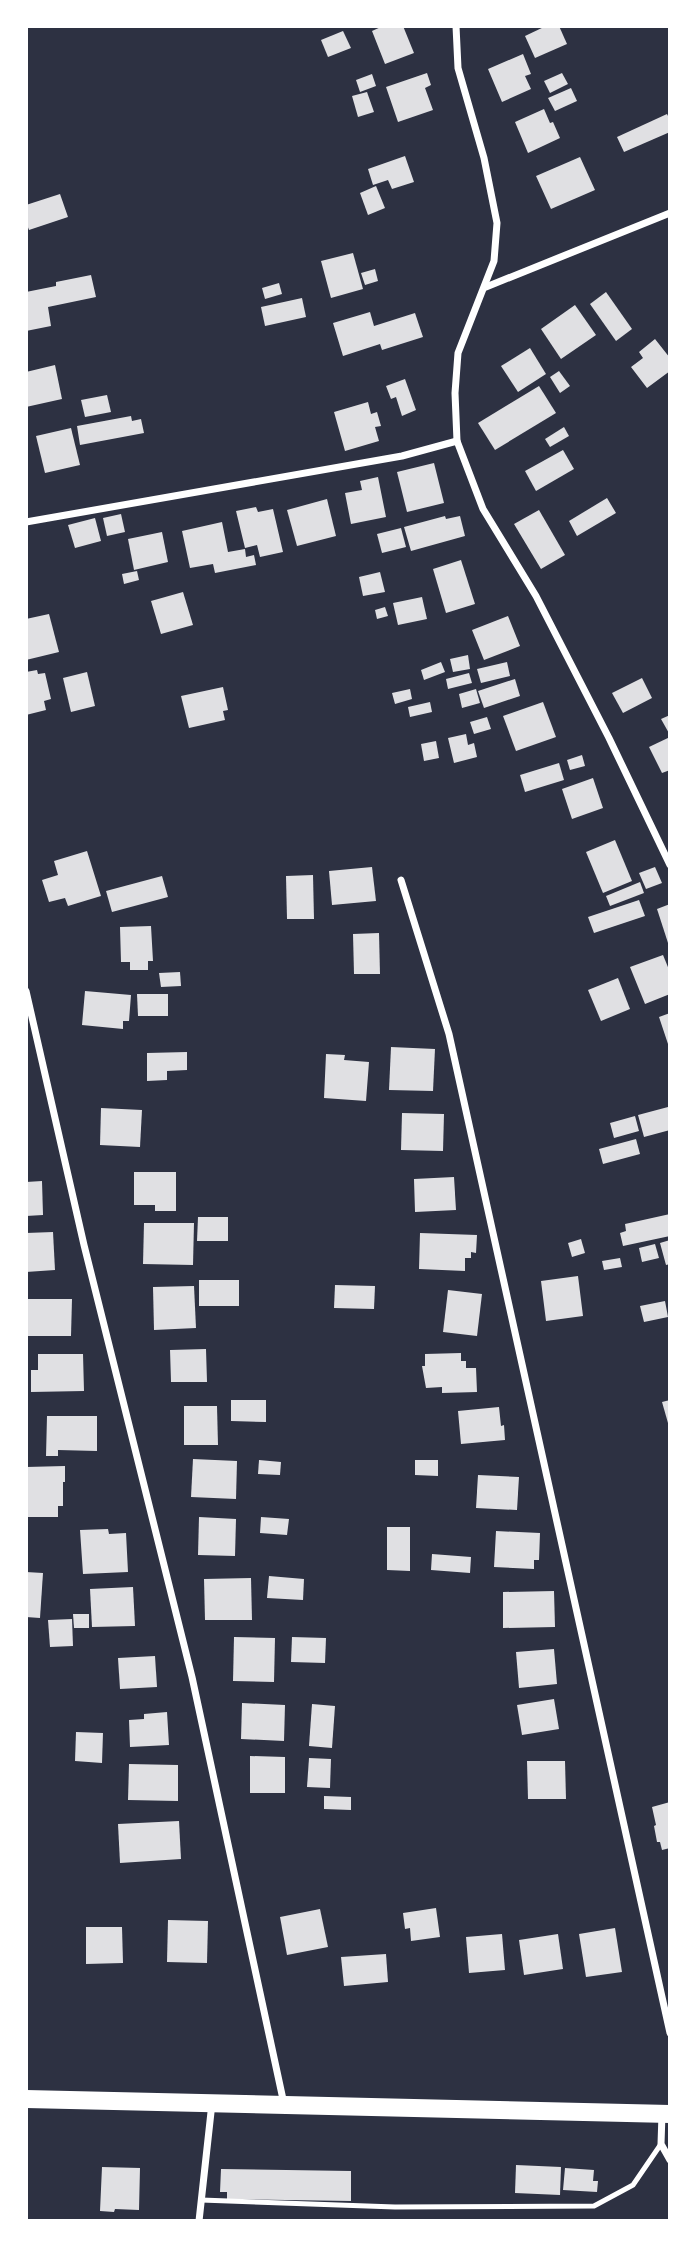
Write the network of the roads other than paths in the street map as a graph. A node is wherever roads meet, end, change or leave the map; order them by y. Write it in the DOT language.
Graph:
graph roads {
  1 [pos="456,26"];
  2 [pos="670,213"];
  3 [pos="486,287"];
  4 [pos="457,441"];
  5 [pos="26,522"];
  6 [pos="670,865"];
  7 [pos="401,880"];
  8 [pos="26,992"];
  9 [pos="670,2033"];
  10 [pos="26,2099"];
  11 [pos="212,2102"];
  12 [pos="284,2105"];
  13 [pos="666,2114"];
  14 [pos="661,2144"];
  15 [pos="670,2160"];
  16 [pos="201,2200"];
  17 [pos="199,2221"];
  1 -- 3 [label="street"];
  2 -- 3 [label="street"];
  3 -- 4 [label="street"];
  4 -- 5 [label="street"];
  4 -- 6 [label="street"];
  7 -- 9 [label="street"];
  8 -- 12 [label="street"];
  10 -- 11 [label="main road"];
  11 -- 12 [label="main road"];
  11 -- 16 [label="street"];
  12 -- 13 [label="main road"];
  13 -- 14 [label="street"];
  14 -- 15 [label="street"];
  14 -- 16 [label="lane"];
  16 -- 17 [label="street"];
}
